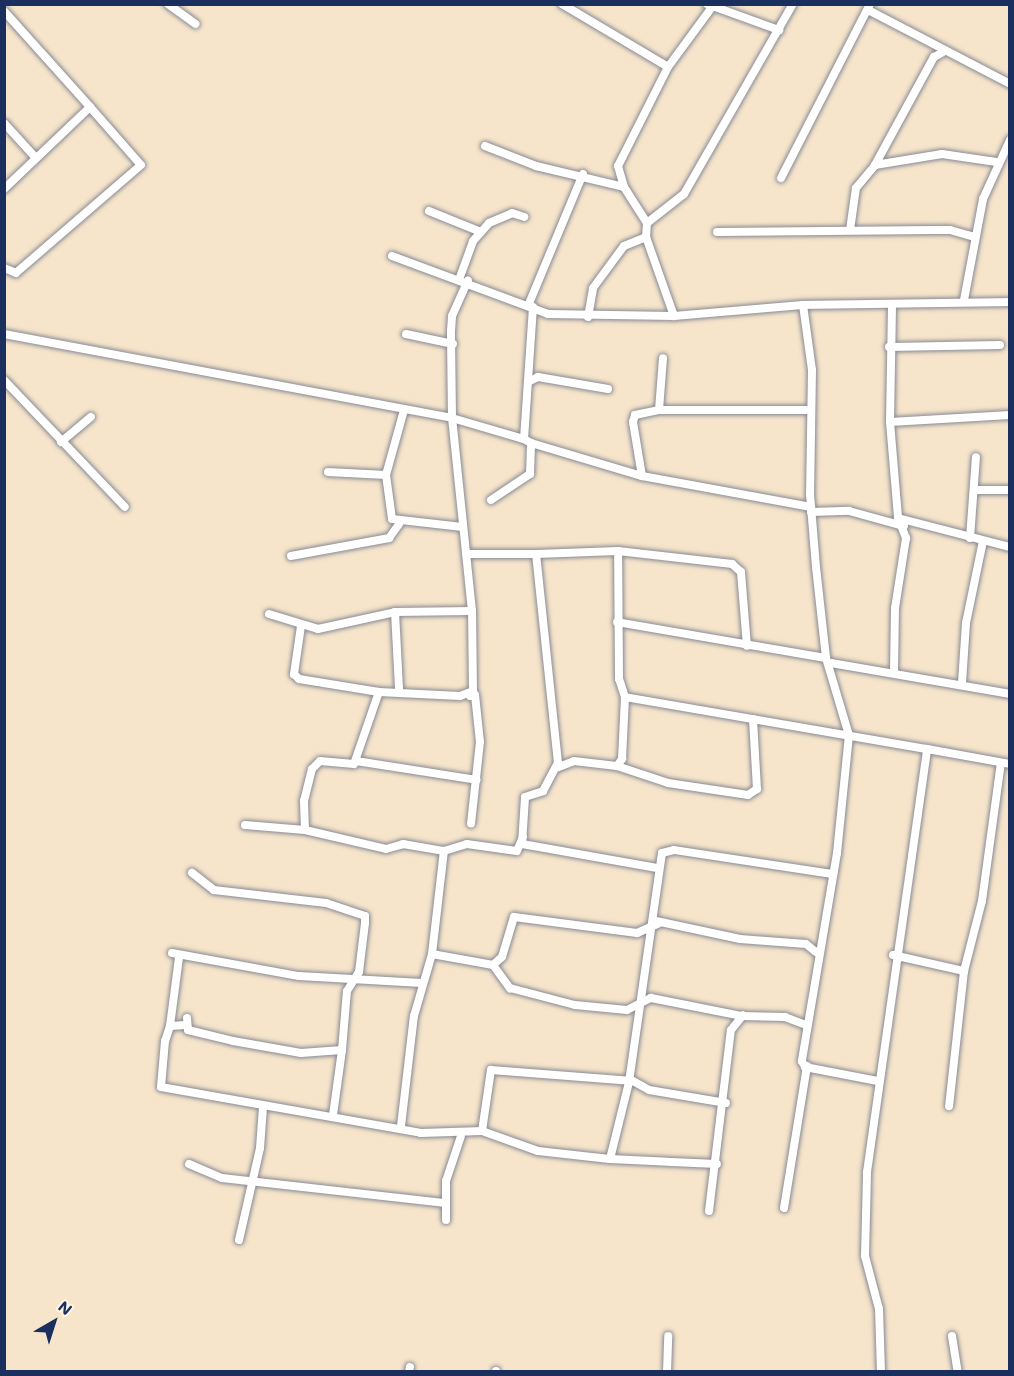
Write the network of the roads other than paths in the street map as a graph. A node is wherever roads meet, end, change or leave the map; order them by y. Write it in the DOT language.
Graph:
graph roads {
  1 [pos="9,4"];
  2 [pos="168,4"];
  3 [pos="562,4"];
  4 [pos="793,4"];
  5 [pos="709,6"];
  6 [pos="870,8"];
  7 [pos="4,10"];
  8 [pos="196,24"];
  9 [pos="779,30"];
  10 [pos="943,52"];
  11 [pos="668,67"];
  12 [pos="1010,84"];
  13 [pos="90,107"];
  14 [pos="4,123"];
  15 [pos="1010,140"];
  16 [pos="485,146"];
  17 [pos="36,158"];
  18 [pos="996,162"];
  19 [pos="875,165"];
  20 [pos="583,174"];
  21 [pos="781,178"];
  22 [pos="624,187"];
  23 [pos="4,189"];
  24 [pos="429,212"];
  25 [pos="524,217"];
  26 [pos="647,223"];
  27 [pos="850,230"];
  28 [pos="481,232"];
  29 [pos="717,232"];
  30 [pos="646,237"];
  31 [pos="975,237"];
  32 [pos="392,256"];
  33 [pos="4,268"];
  34 [pos="464,279"];
  35 [pos="964,300"];
  36 [pos="1010,302"];
  37 [pos="803,305"];
  38 [pos="530,307"];
  39 [pos="892,307"];
  40 [pos="674,316"];
  41 [pos="588,317"];
  42 [pos="4,334"];
  43 [pos="406,334"];
  44 [pos="453,344"];
  45 [pos="1000,345"];
  46 [pos="889,347"];
  47 [pos="663,358"];
  48 [pos="4,380"];
  49 [pos="528,382"];
  50 [pos="608,389"];
  51 [pos="404,410"];
  52 [pos="659,410"];
  53 [pos="809,410"];
  54 [pos="1010,415"];
  55 [pos="91,417"];
  56 [pos="452,418"];
  57 [pos="890,422"];
  58 [pos="527,441"];
  59 [pos="61,442"];
  60 [pos="976,457"];
  61 [pos="328,472"];
  62 [pos="386,475"];
  63 [pos="642,476"];
  64 [pos="974,490"];
  65 [pos="1010,490"];
  66 [pos="491,500"];
  67 [pos="125,507"];
  68 [pos="811,509"];
  69 [pos="900,522"];
  70 [pos="399,524"];
  71 [pos="463,527"];
  72 [pos="970,538"];
  73 [pos="982,540"];
  74 [pos="1010,547"];
  75 [pos="618,551"];
  76 [pos="466,554"];
  77 [pos="536,554"];
  78 [pos="291,556"];
  79 [pos="472,611"];
  80 [pos="395,612"];
  81 [pos="269,614"];
  82 [pos="617,622"];
  83 [pos="301,627"];
  84 [pos="747,646"];
  85 [pos="828,660"];
  86 [pos="894,673"];
  87 [pos="962,683"];
  88 [pos="399,689"];
  89 [pos="379,692"];
  90 [pos="1010,694"];
  91 [pos="470,696"];
  92 [pos="625,697"];
  93 [pos="753,719"];
  94 [pos="849,735"];
  95 [pos="927,749"];
  96 [pos="356,761"];
  97 [pos="1005,764"];
  98 [pos="617,766"];
  99 [pos="556,768"];
  100 [pos="477,780"];
  101 [pos="471,824"];
  102 [pos="245,825"];
  103 [pos="306,830"];
  104 [pos="524,836"];
  105 [pos="444,851"];
  106 [pos="657,868"];
  107 [pos="192,873"];
  108 [pos="833,874"];
  109 [pos="655,925"];
  110 [pos="816,952"];
  111 [pos="432,954"];
  112 [pos="893,955"];
  113 [pos="493,965"];
  114 [pos="964,971"];
  115 [pos="352,979"];
  116 [pos="422,983"];
  117 [pos="637,1007"];
  118 [pos="743,1015"];
  119 [pos="806,1025"];
  120 [pos="170,1026"];
  121 [pos="342,1050"];
  122 [pos="805,1066"];
  123 [pos="878,1078"];
  124 [pos="629,1081"];
  125 [pos="726,1104"];
  126 [pos="948,1106"];
  127 [pos="263,1107"];
  128 [pos="333,1115"];
  129 [pos="401,1126"];
  130 [pos="482,1131"];
  131 [pos="461,1136"];
  132 [pos="610,1159"];
  133 [pos="189,1164"];
  134 [pos="717,1164"];
  135 [pos="251,1180"];
  136 [pos="444,1203"];
  137 [pos="784,1208"];
  138 [pos="709,1211"];
  139 [pos="446,1220"];
  140 [pos="239,1240"];
  141 [pos="668,1336"];
  142 [pos="952,1336"];
  143 [pos="667,1371"];
  144 [pos="881,1371"];
  145 [pos="958,1371"];
  1 -- 7 [label="street"];
  2 -- 8 [label="street"];
  3 -- 11 [label="street"];
  4 -- 9 [label="street"];
  5 -- 9 [label="street"];
  5 -- 11 [label="street"];
  6 -- 10 [label="street"];
  6 -- 21 [label="street"];
  7 -- 13 [label="street"];
  9 -- 26 [label="street"];
  10 -- 12 [label="street"];
  10 -- 19 [label="street"];
  11 -- 22 [label="street"];
  13 -- 17 [label="street"];
  13 -- 33 [label="street"];
  14 -- 17 [label="street"];
  15 -- 18 [label="street"];
  16 -- 20 [label="street"];
  17 -- 23 [label="street"];
  18 -- 19 [label="street"];
  18 -- 31 [label="street"];
  19 -- 27 [label="street"];
  20 -- 22 [label="street"];
  20 -- 38 [label="street"];
  22 -- 26 [label="street"];
  24 -- 28 [label="street"];
  25 -- 28 [label="street"];
  26 -- 30 [label="street"];
  27 -- 29 [label="street"];
  27 -- 31 [label="street"];
  28 -- 34 [label="street"];
  30 -- 40 [label="street"];
  30 -- 41 [label="street"];
  31 -- 35 [label="street"];
  32 -- 34 [label="street"];
  34 -- 38 [label="street"];
  34 -- 44 [label="street"];
  35 -- 36 [label="street"];
  35 -- 39 [label="street"];
  37 -- 39 [label="street"];
  37 -- 40 [label="street"];
  37 -- 53 [label="street"];
  38 -- 41 [label="street"];
  38 -- 49 [label="street"];
  39 -- 46 [label="street"];
  40 -- 41 [label="street"];
  42 -- 51 [label="street"];
  43 -- 44 [label="street"];
  44 -- 56 [label="street"];
  45 -- 46 [label="street"];
  46 -- 57 [label="street"];
  47 -- 52 [label="street"];
  48 -- 59 [label="street"];
  49 -- 50 [label="street"];
  49 -- 58 [label="street"];
  51 -- 56 [label="street"];
  51 -- 62 [label="street"];
  52 -- 53 [label="street"];
  52 -- 63 [label="street"];
  53 -- 68 [label="street"];
  54 -- 57 [label="street"];
  55 -- 59 [label="street"];
  56 -- 58 [label="street"];
  56 -- 71 [label="street"];
  57 -- 69 [label="street"];
  58 -- 63 [label="street"];
  58 -- 66 [label="street"];
  59 -- 67 [label="street"];
  60 -- 64 [label="street"];
  61 -- 62 [label="street"];
  62 -- 70 [label="street"];
  63 -- 68 [label="street"];
  64 -- 65 [label="street"];
  64 -- 72 [label="street"];
  68 -- 69 [label="street"];
  68 -- 85 [label="street"];
  69 -- 72 [label="street"];
  69 -- 86 [label="street"];
  70 -- 71 [label="street"];
  70 -- 78 [label="street"];
  71 -- 76 [label="street"];
  72 -- 73 [label="street"];
  73 -- 74 [label="street"];
  73 -- 87 [label="street"];
  75 -- 77 [label="street"];
  75 -- 82 [label="street"];
  75 -- 84 [label="street"];
  76 -- 77 [label="street"];
  76 -- 79 [label="street"];
  77 -- 99 [label="street"];
  79 -- 80 [label="street"];
  79 -- 91 [label="street"];
  80 -- 83 [label="street"];
  80 -- 88 [label="street"];
  81 -- 83 [label="street"];
  82 -- 84 [label="street"];
  82 -- 92 [label="street"];
  83 -- 89 [label="street"];
  84 -- 85 [label="street"];
  85 -- 86 [label="street"];
  85 -- 94 [label="street"];
  86 -- 87 [label="street"];
  87 -- 90 [label="street"];
  88 -- 89 [label="street"];
  88 -- 91 [label="street"];
  89 -- 96 [label="street"];
  91 -- 100 [label="street"];
  92 -- 93 [label="street"];
  92 -- 98 [label="street"];
  93 -- 94 [label="street"];
  93 -- 98 [label="street"];
  94 -- 95 [label="street"];
  94 -- 108 [label="street"];
  95 -- 97 [label="street"];
  95 -- 112 [label="street"];
  96 -- 100 [label="street"];
  96 -- 103 [label="street"];
  97 -- 114 [label="street"];
  98 -- 99 [label="street"];
  99 -- 104 [label="street"];
  100 -- 101 [label="street"];
  102 -- 103 [label="street"];
  103 -- 105 [label="street"];
  104 -- 105 [label="street"];
  104 -- 106 [label="street"];
  105 -- 111 [label="street"];
  106 -- 108 [label="street"];
  106 -- 109 [label="street"];
  107 -- 115 [label="street"];
  108 -- 110 [label="street"];
  109 -- 110 [label="street"];
  109 -- 113 [label="street"];
  109 -- 117 [label="street"];
  110 -- 119 [label="street"];
  111 -- 113 [label="street"];
  111 -- 116 [label="street"];
  112 -- 114 [label="street"];
  112 -- 123 [label="street"];
  113 -- 117 [label="street"];
  114 -- 126 [label="street"];
  115 -- 116 [label="street"];
  115 -- 120 [label="street"];
  115 -- 121 [label="street"];
  116 -- 129 [label="street"];
  117 -- 118 [label="street"];
  117 -- 124 [label="street"];
  118 -- 119 [label="street"];
  118 -- 125 [label="street"];
  119 -- 122 [label="street"];
  120 -- 121 [label="street"];
  120 -- 127 [label="street"];
  121 -- 128 [label="street"];
  122 -- 123 [label="street"];
  122 -- 137 [label="street"];
  123 -- 144 [label="street"];
  124 -- 125 [label="street"];
  124 -- 130 [label="street"];
  124 -- 132 [label="street"];
  125 -- 134 [label="street"];
  127 -- 128 [label="street"];
  127 -- 135 [label="street"];
  128 -- 129 [label="street"];
  129 -- 131 [label="street"];
  130 -- 131 [label="street"];
  130 -- 132 [label="street"];
  131 -- 136 [label="street"];
  132 -- 134 [label="street"];
  133 -- 135 [label="street"];
  134 -- 138 [label="street"];
  135 -- 136 [label="street"];
  135 -- 140 [label="street"];
  136 -- 139 [label="street"];
  141 -- 143 [label="street"];
  142 -- 145 [label="street"];
}
